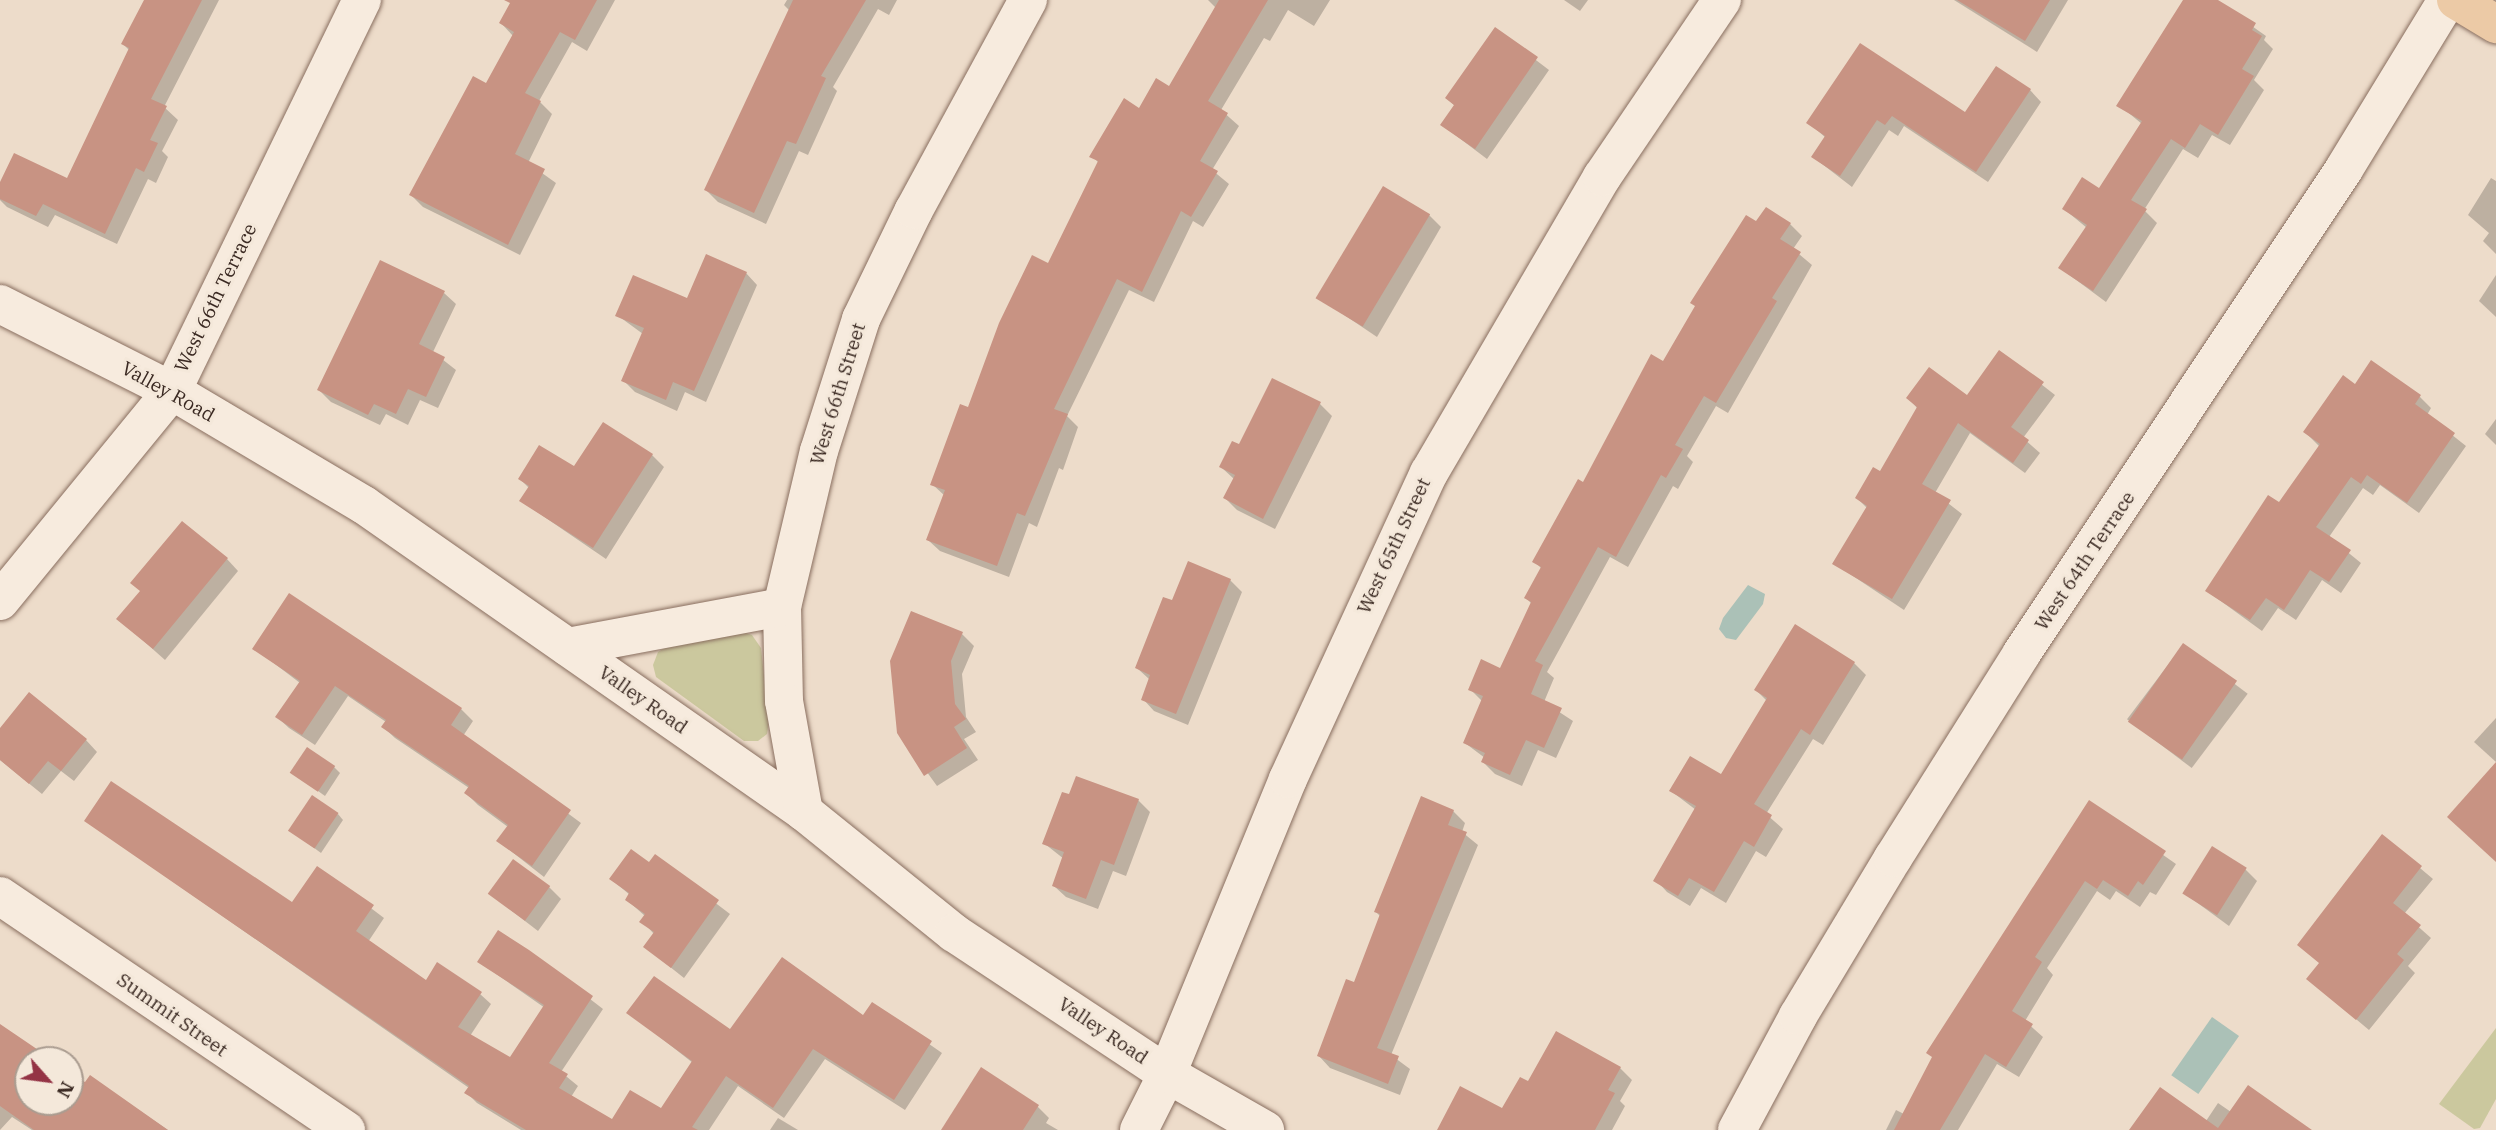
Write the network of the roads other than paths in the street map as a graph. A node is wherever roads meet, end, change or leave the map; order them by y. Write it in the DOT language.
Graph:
graph roads {
  1 [pos="362,0"];
  2 [pos="1028,0"];
  3 [pos="1722,0"];
  4 [pos="2447,0"];
  5 [pos="2456,0"];
  6 [pos="2496,24"];
  7 [pos="0,303"];
  8 [pos="172,391"];
  9 [pos="0,601"];
  10 [pos="782,607"];
  11 [pos="568,648"];
  12 [pos="804,812"];
  13 [pos="0,895"];
  14 [pos="1167,1074"];
  15 [pos="346,1130"];
  16 [pos="1139,1130"];
  17 [pos="1265,1130"];
  18 [pos="1737,1130"];
  1 -- 8 [label="street, West 66th Terrace"];
  2 -- 10 [label="street, West 66th Street"];
  3 -- 14 [label="street, West 65th Street"];
  4 -- 18 [label="street, West 64th Terrace"];
  5 -- 6 [label="main road"];
  7 -- 8 [label="street, Valley Road"];
  8 -- 9 [label="street, West 66th Terrace"];
  8 -- 11 [label="street, Valley Road"];
  10 -- 11 [label="street"];
  10 -- 12 [label="street, West 66th Street"];
  11 -- 12 [label="street, Valley Road"];
  12 -- 14 [label="street, Valley Road"];
  13 -- 15 [label="street, Summit Street"];
  14 -- 16 [label="street, West 65th Street"];
  14 -- 17 [label="street, Valley Road"];
}
